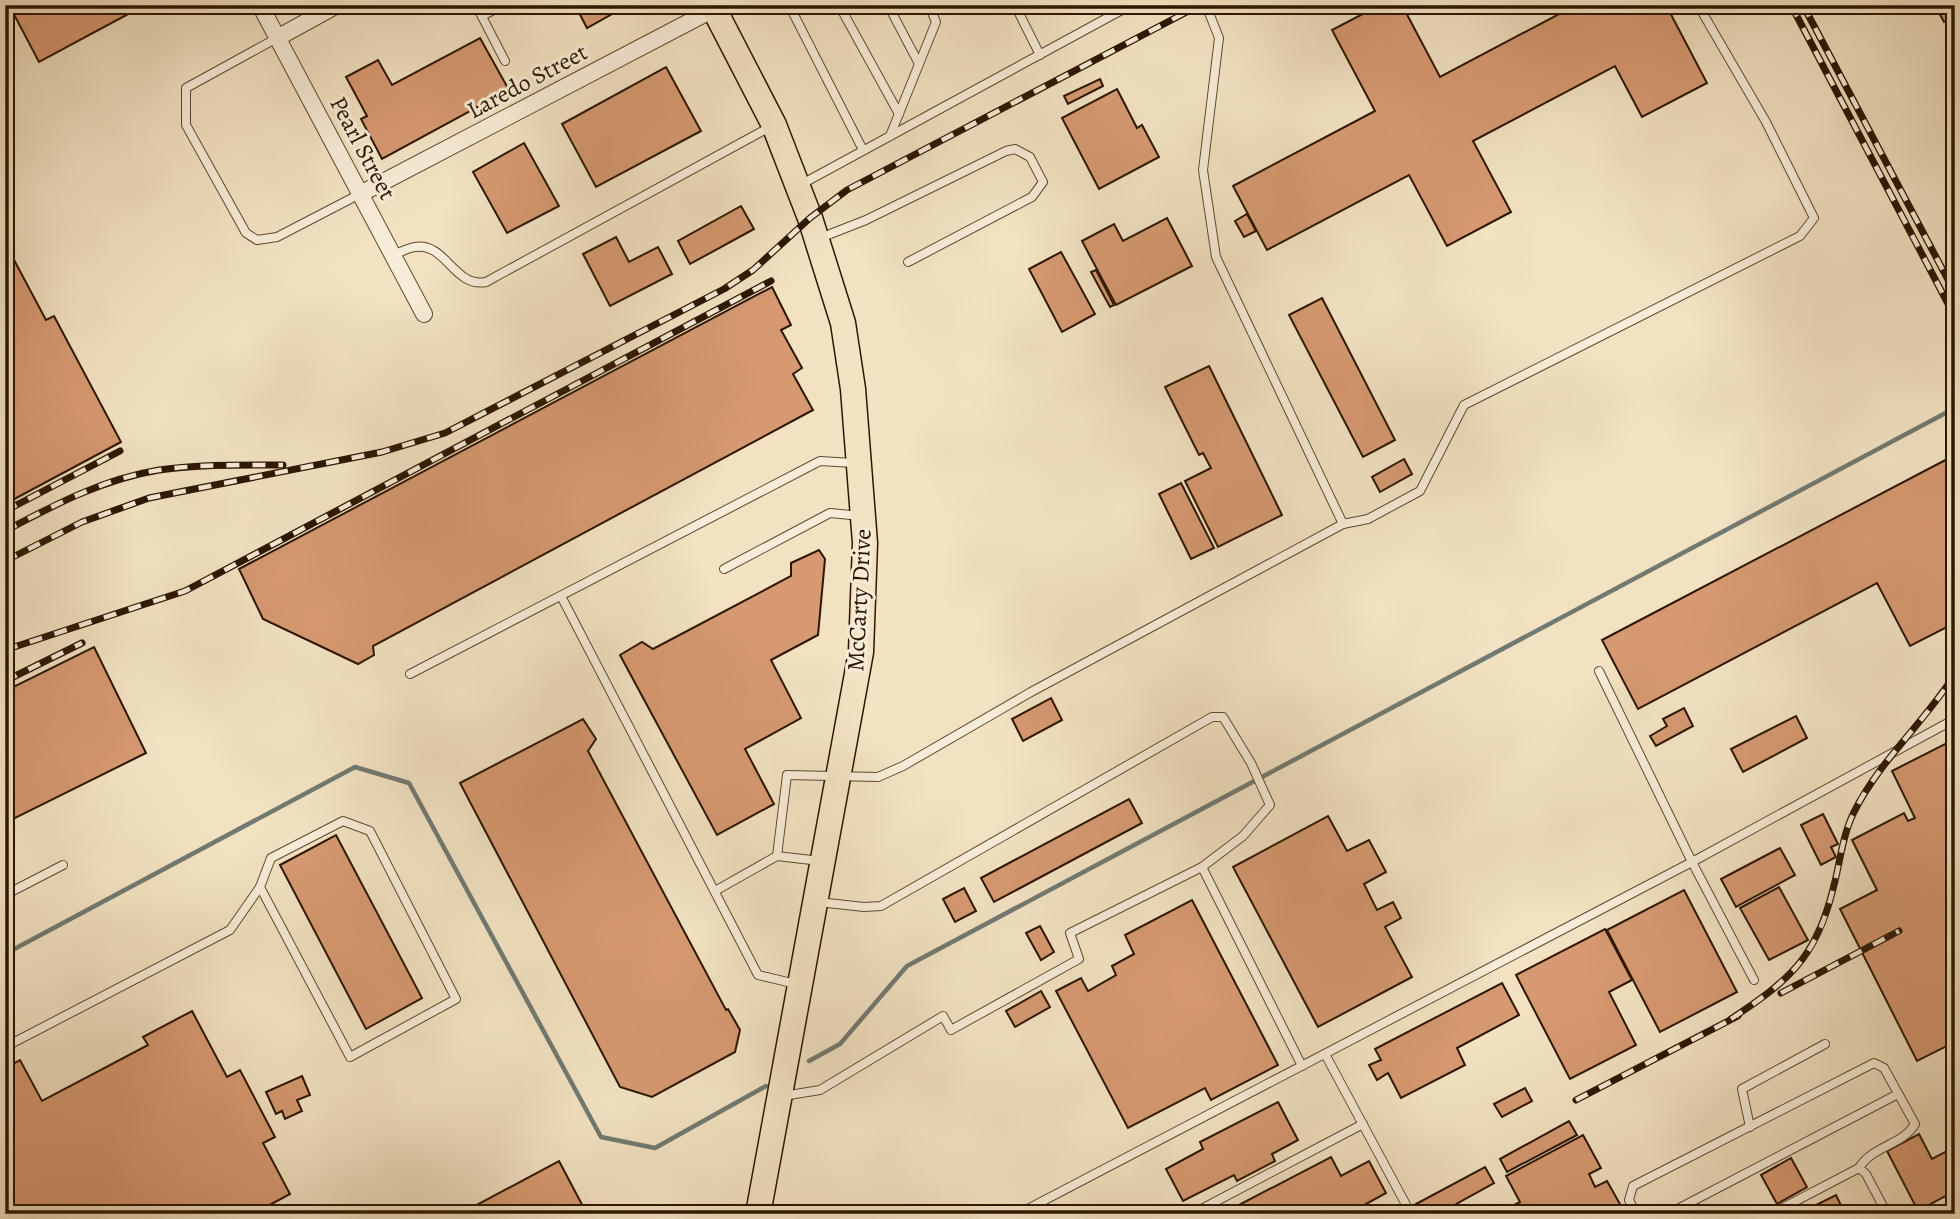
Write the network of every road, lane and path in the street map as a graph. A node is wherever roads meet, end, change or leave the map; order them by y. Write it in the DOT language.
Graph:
graph roads {
  1 [pos="260,5"];
  2 [pos="337,5"];
  3 [pos="476,5"];
  4 [pos="503,5"];
  5 [pos="789,5"];
  6 [pos="839,5"];
  7 [pos="888,5"];
  8 [pos="929,5"];
  9 [pos="1015,5"];
  10 [pos="1131,5"];
  11 [pos="1206,5"];
  12 [pos="1698,5"];
  13 [pos="713,7"];
  14 [pos="482,16"];
  15 [pos="277,38"];
  16 [pos="1040,55"];
  17 [pos="505,61"];
  18 [pos="919,64"];
  19 [pos="899,114"];
  20 [pos="774,125"];
  21 [pos="890,136"];
  22 [pos="863,150"];
  23 [pos="798,186"];
  24 [pos="362,193"];
  25 [pos="817,239"];
  26 [pos="394,255"];
  27 [pos="908,262"];
  28 [pos="424,314"];
  29 [pos="860,464"];
  30 [pos="864,517"];
  31 [pos="1343,524"];
  32 [pos="724,569"];
  33 [pos="562,596"];
  34 [pos="1599,671"];
  35 [pos="410,674"];
  36 [pos="1955,719"];
  37 [pos="838,777"];
  38 [pos="776,856"];
  39 [pos="822,861"];
  40 [pos="1692,862"];
  41 [pos="62,864"];
  42 [pos="1202,867"];
  43 [pos="260,887"];
  44 [pos="715,891"];
  45 [pos="5,895"];
  46 [pos="815,902"];
  47 [pos="1754,980"];
  48 [pos="800,985"];
  49 [pos="1825,1044"];
  50 [pos="5,1047"];
  51 [pos="1325,1054"];
  52 [pos="1302,1066"];
  53 [pos="1898,1094"];
  54 [pos="779,1097"];
  55 [pos="1363,1124"];
  56 [pos="1750,1127"];
  57 [pos="1859,1168"];
  58 [pos="758,1214"];
  59 [pos="1018,1214"];
  60 [pos="1192,1214"];
  61 [pos="1412,1214"];
  62 [pos="1636,1214"];
  63 [pos="1668,1214"];
  64 [pos="1771,1214"];
  65 [pos="1887,1214"];
  1 -- 15 [label="street, Pearl Street"];
  2 -- 15 [label="street"];
  3 -- 14 [label="lane"];
  4 -- 14 [label="lane"];
  5 -- 22 [label="lane"];
  6 -- 19 [label="lane"];
  7 -- 18 [label="lane"];
  8 -- 18 [label="lane"];
  9 -- 16 [label="lane"];
  10 -- 16 [label="lane"];
  11 -- 31 [label="lane"];
  12 -- 31 [label="lane"];
  13 -- 20 [label="main road, McCarty Drive"];
  13 -- 24 [label="street, Laredo Street"];
  14 -- 17 [label="lane"];
  15 -- 24 [label="street, Pearl Street"];
  15 -- 24 [label="lane"];
  16 -- 21 [label="lane"];
  18 -- 19 [label="lane"];
  19 -- 21 [label="lane"];
  20 -- 23 [label="main road, McCarty Drive"];
  20 -- 26 [label="lane"];
  21 -- 22 [label="lane"];
  22 -- 23 [label="lane"];
  23 -- 25 [label="main road, McCarty Drive"];
  24 -- 26 [label="street, Pearl Street"];
  25 -- 27 [label="lane"];
  25 -- 29 [label="main road, McCarty Drive"];
  26 -- 28 [label="street, Pearl Street"];
  29 -- 30 [label="main road, McCarty Drive"];
  29 -- 33 [label="lane"];
  30 -- 32 [label="lane"];
  30 -- 37 [label="main road, McCarty Drive"];
  31 -- 37 [label="lane"];
  33 -- 35 [label="lane"];
  33 -- 44 [label="lane"];
  34 -- 40 [label="lane"];
  36 -- 40 [label="lane"];
  37 -- 38 [label="lane"];
  37 -- 39 [label="main road, McCarty Drive"];
  38 -- 39 [label="lane"];
  38 -- 44 [label="lane"];
  39 -- 46 [label="main road, McCarty Drive"];
  40 -- 47 [label="lane"];
  40 -- 51 [label="lane"];
  41 -- 45 [label="lane"];
  42 -- 46 [label="lane"];
  42 -- 52 [label="lane"];
  42 -- 54 [label="lane"];
  43 -- 43 [label="lane"];
  43 -- 50 [label="lane"];
  44 -- 48 [label="lane"];
  46 -- 48 [label="main road, McCarty Drive"];
  48 -- 54 [label="main road, McCarty Drive"];
  49 -- 56 [label="lane"];
  51 -- 52 [label="lane"];
  51 -- 55 [label="lane"];
  52 -- 59 [label="lane"];
  53 -- 56 [label="lane"];
  53 -- 57 [label="lane"];
  53 -- 63 [label="lane"];
  54 -- 58 [label="main road, McCarty Drive"];
  55 -- 60 [label="lane"];
  55 -- 61 [label="lane"];
  56 -- 62 [label="lane"];
  57 -- 64 [label="lane"];
  57 -- 65 [label="lane"];
}
